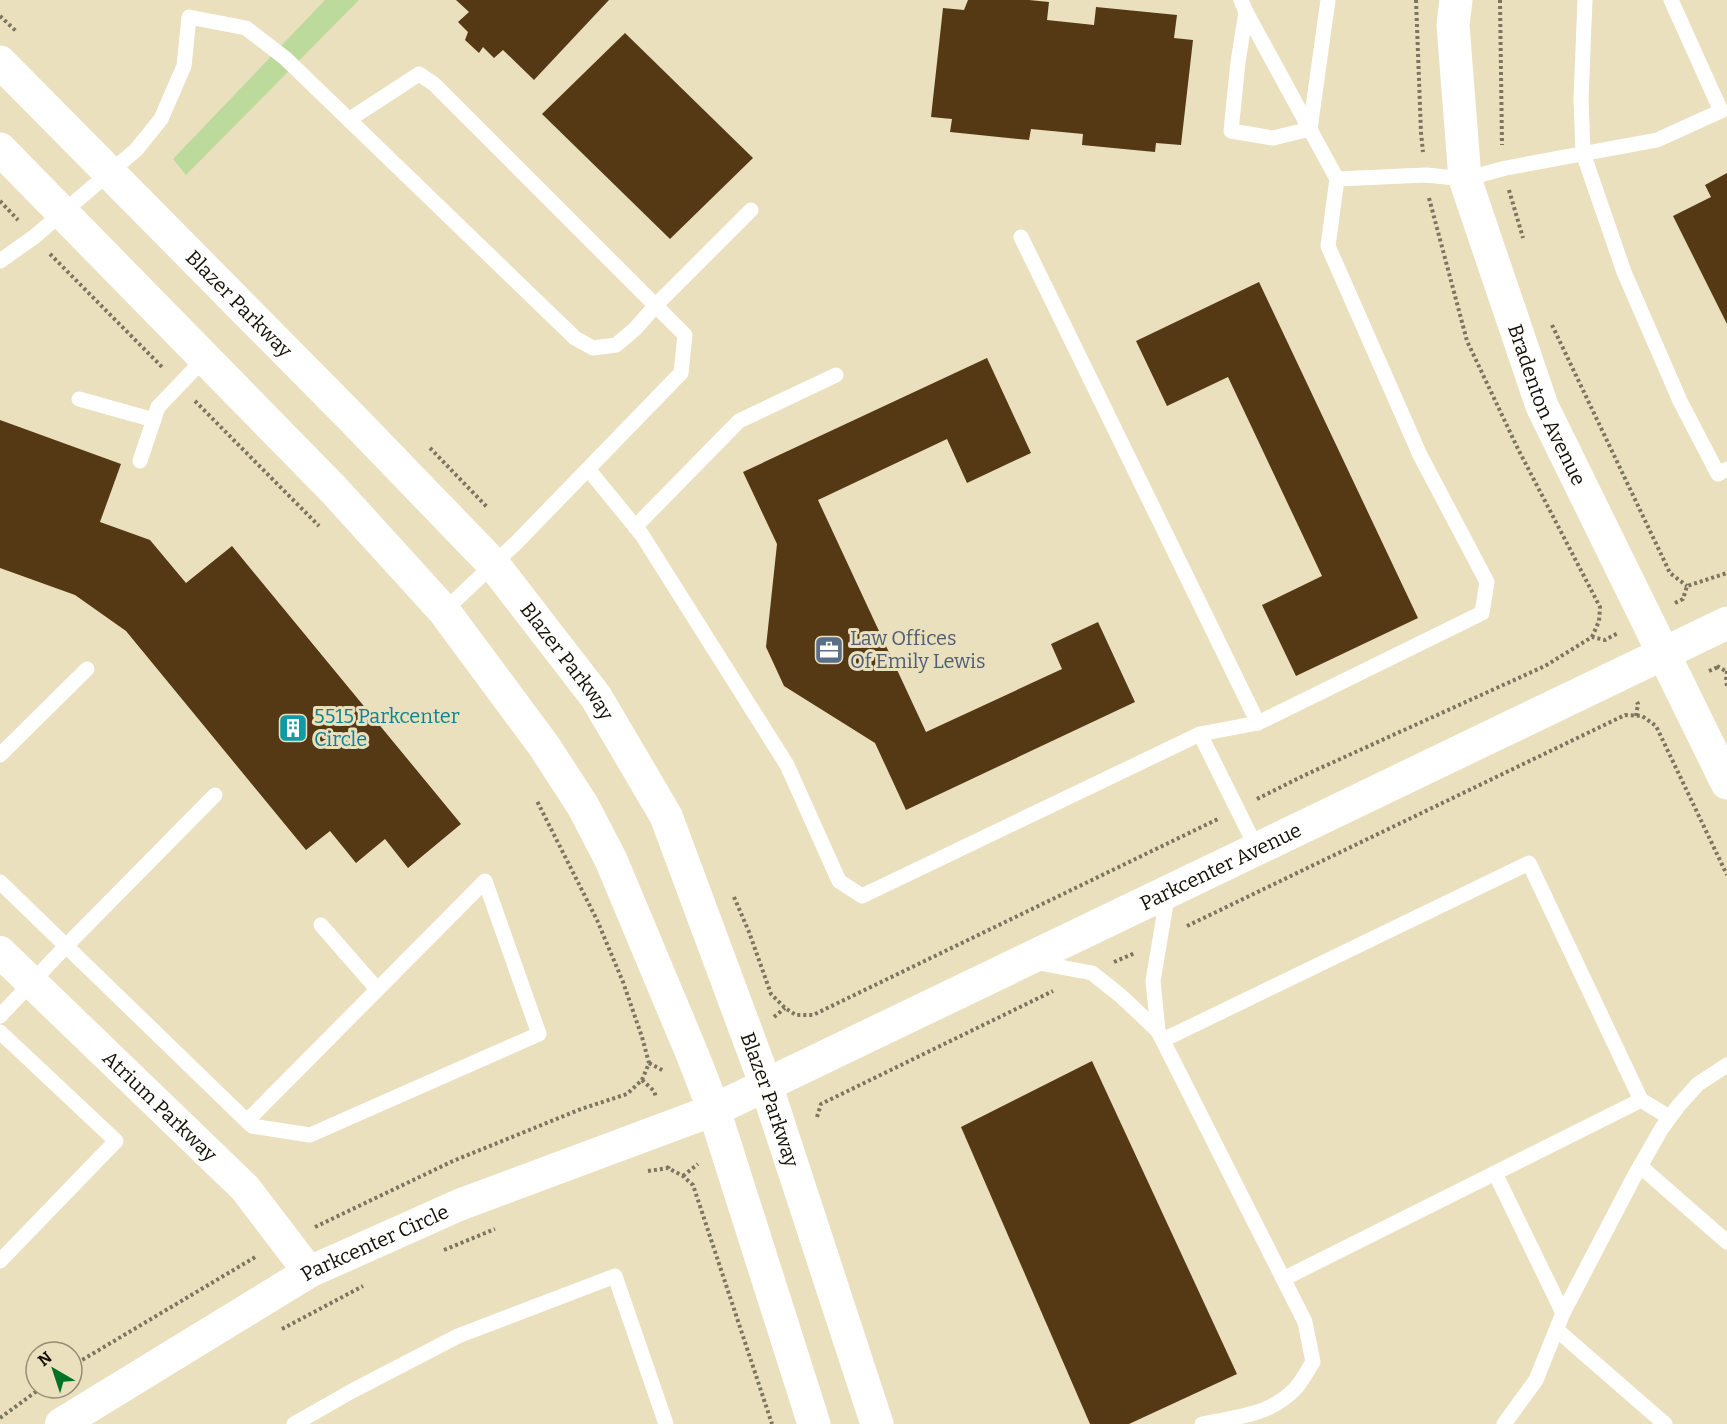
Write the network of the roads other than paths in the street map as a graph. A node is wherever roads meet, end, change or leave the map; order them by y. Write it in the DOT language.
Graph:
graph roads {
  1 [pos="1328,0"];
  2 [pos="1456,0"];
  3 [pos="1585,0"];
  4 [pos="1671,0"];
  5 [pos="1244,6"];
  6 [pos="0,62"];
  7 [pos="350,119"];
  8 [pos="1310,129"];
  9 [pos="0,149"];
  10 [pos="1583,153"];
  11 [pos="109,173"];
  12 [pos="1337,179"];
  13 [pos="1466,180"];
  14 [pos="751,210"];
  15 [pos="63,213"];
  16 [pos="1021,237"];
  17 [pos="0,261"];
  18 [pos="656,305"];
  19 [pos="205,358"];
  20 [pos="836,375"];
  21 [pos="79,399"];
  22 [pos="154,420"];
  23 [pos="140,461"];
  24 [pos="588,469"];
  25 [pos="1727,469"];
  26 [pos="635,527"];
  27 [pos="494,565"];
  28 [pos="444,611"];
  29 [pos="1727,623"];
  30 [pos="1664,654"];
  31 [pos="87,669"];
  32 [pos="1258,723"];
  33 [pos="1200,734"];
  34 [pos="0,755"];
  35 [pos="1727,783"];
  36 [pos="215,795"];
  37 [pos="1257,849"];
  38 [pos="0,882"];
  39 [pos="1168,892"];
  40 [pos="321,926"];
  41 [pos="66,946"];
  42 [pos="0,952"];
  43 [pos="1026,960"];
  44 [pos="32,983"];
  45 [pos="377,989"];
  46 [pos="0,1016"];
  47 [pos="0,1032"];
  48 [pos="1160,1035"];
  49 [pos="1727,1065"];
  50 [pos="766,1085"];
  51 [pos="1641,1100"];
  52 [pos="714,1110"];
  53 [pos="1669,1118"];
  54 [pos="247,1121"];
  55 [pos="1640,1166"];
  56 [pos="1494,1173"];
  57 [pos="1727,1242"];
  58 [pos="0,1261"];
  59 [pos="309,1272"];
  60 [pos="1284,1279"];
  61 [pos="1563,1312"];
  62 [pos="1557,1330"];
  63 [pos="1231,1422"];
  64 [pos="61,1424"];
  65 [pos="294,1424"];
  66 [pos="666,1424"];
  67 [pos="814,1424"];
  68 [pos="877,1424"];
  69 [pos="1202,1424"];
  70 [pos="1504,1424"];
  71 [pos="1665,1424"];
  1 -- 8 [label="lane"];
  2 -- 13 [label="street, Bradenton Avenue"];
  3 -- 10 [label="lane"];
  4 -- 10 [label="lane"];
  5 -- 8 [label="lane"];
  5 -- 8 [label="lane"];
  6 -- 11 [label="street, Blazer Parkway"];
  7 -- 11 [label="lane"];
  7 -- 18 [label="lane"];
  7 -- 18 [label="lane"];
  8 -- 12 [label="lane"];
  9 -- 15 [label="street"];
  10 -- 13 [label="lane"];
  10 -- 25 [label="lane"];
  11 -- 15 [label="lane"];
  11 -- 27 [label="street, Blazer Parkway"];
  12 -- 13 [label="lane"];
  12 -- 32 [label="lane"];
  13 -- 30 [label="street, Bradenton Avenue"];
  14 -- 18 [label="lane"];
  15 -- 17 [label="lane"];
  15 -- 19 [label="street"];
  16 -- 32 [label="lane"];
  18 -- 24 [label="lane"];
  19 -- 22 [label="lane"];
  19 -- 28 [label="street"];
  20 -- 26 [label="lane"];
  21 -- 22 [label="lane"];
  22 -- 23 [label="lane"];
  24 -- 26 [label="lane"];
  24 -- 27 [label="lane"];
  26 -- 33 [label="lane"];
  27 -- 28 [label="lane"];
  27 -- 50 [label="street, Blazer Parkway"];
  28 -- 52 [label="street"];
  29 -- 30 [label="street, Parkcenter Avenue"];
  30 -- 35 [label="street, Bradenton Avenue"];
  30 -- 37 [label="street, Parkcenter Avenue"];
  31 -- 34 [label="lane"];
  32 -- 33 [label="lane"];
  33 -- 37 [label="lane"];
  36 -- 41 [label="lane"];
  37 -- 39 [label="street, Parkcenter Avenue"];
  38 -- 41 [label="lane"];
  39 -- 43 [label="street, Parkcenter Avenue"];
  39 -- 48 [label="lane"];
  40 -- 45 [label="lane"];
  41 -- 44 [label="lane"];
  41 -- 54 [label="lane"];
  42 -- 44 [label="street, Atrium Parkway"];
  43 -- 48 [label="lane"];
  43 -- 50 [label="street, Parkcenter Avenue"];
  44 -- 46 [label="lane"];
  44 -- 59 [label="street, Atrium Parkway"];
  45 -- 54 [label="lane"];
  45 -- 54 [label="lane"];
  47 -- 58 [label="lane"];
  48 -- 51 [label="lane"];
  48 -- 60 [label="lane"];
  49 -- 53 [label="lane"];
  50 -- 52 [label="street, Parkcenter Avenue"];
  50 -- 68 [label="street, Blazer Parkway"];
  51 -- 53 [label="lane"];
  51 -- 56 [label="lane"];
  52 -- 59 [label="street, Parkcenter Circle"];
  52 -- 67 [label="street"];
  53 -- 55 [label="lane"];
  55 -- 57 [label="lane"];
  55 -- 61 [label="lane"];
  56 -- 60 [label="lane"];
  56 -- 61 [label="lane"];
  59 -- 64 [label="street, Parkcenter Circle"];
  60 -- 63 [label="lane"];
  61 -- 62 [label="lane"];
  62 -- 70 [label="lane"];
  62 -- 71 [label="lane"];
  63 -- 69 [label="lane"];
  65 -- 66 [label="lane"];
}
